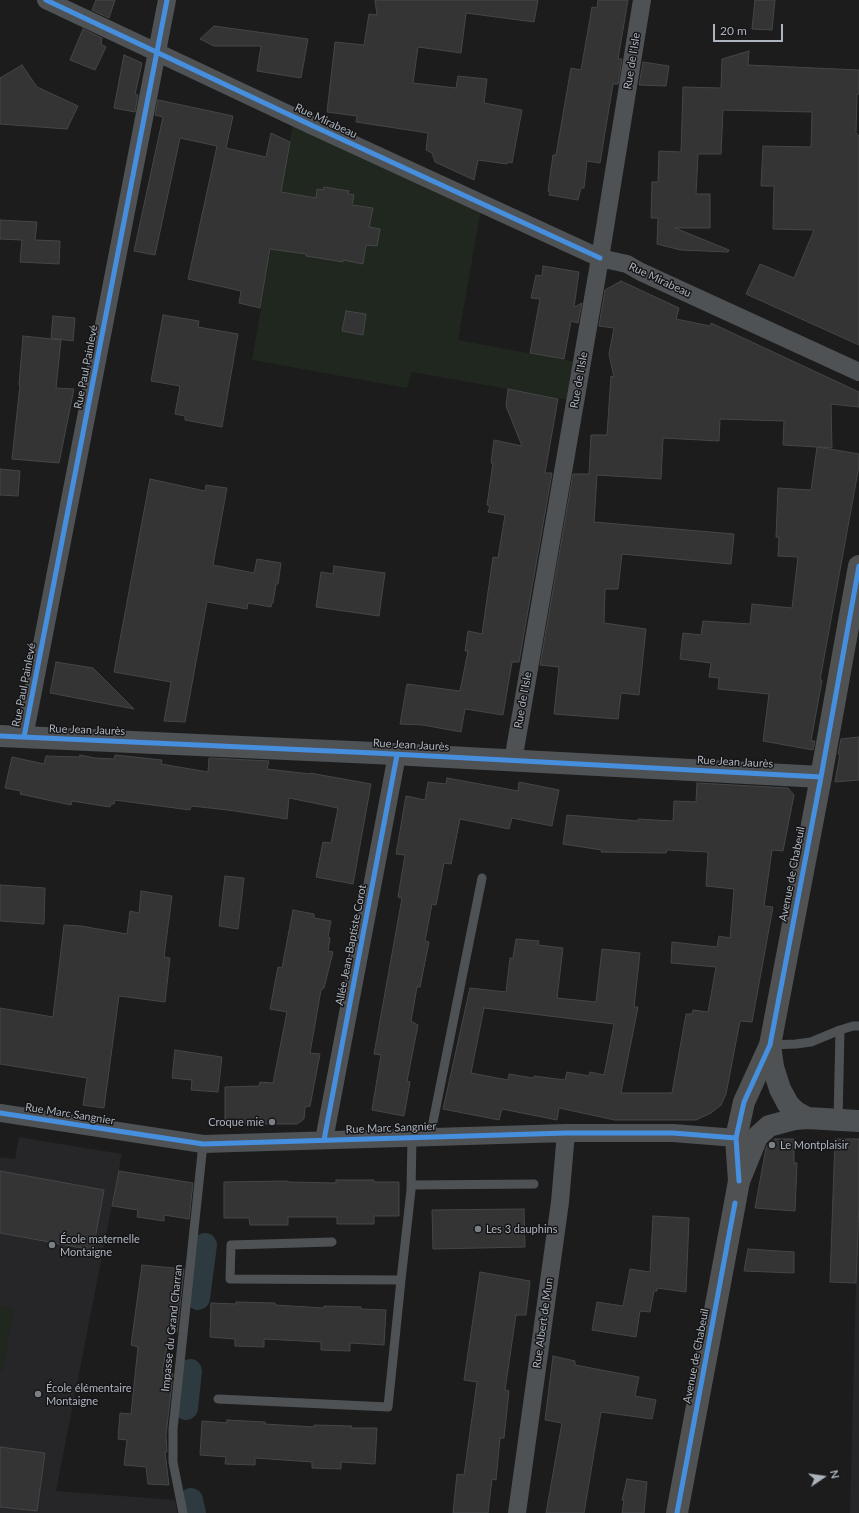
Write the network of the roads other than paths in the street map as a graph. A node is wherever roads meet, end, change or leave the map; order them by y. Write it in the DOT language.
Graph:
graph roads {
  1 [pos="46,0"];
  2 [pos="167,0"];
  3 [pos="642,0"];
  4 [pos="157,53"];
  5 [pos="600,258"];
  6 [pos="859,372"];
  7 [pos="859,566"];
  8 [pos="854,614"];
  9 [pos="0,736"];
  10 [pos="24,737"];
  11 [pos="397,755"];
  12 [pos="513,760"];
  13 [pos="821,777"];
  14 [pos="482,878"];
  15 [pos="859,1026"];
  16 [pos="840,1030"];
  17 [pos="770,1045"];
  18 [pos="0,1113"];
  19 [pos="807,1118"];
  20 [pos="849,1120"];
  21 [pos="566,1133"];
  22 [pos="430,1137"];
  23 [pos="412,1138"];
  24 [pos="736,1138"];
  25 [pos="324,1140"];
  26 [pos="203,1144"];
  27 [pos="738,1181"];
  28 [pos="534,1184"];
  29 [pos="411,1185"];
  30 [pos="332,1242"];
  31 [pos="401,1280"];
  32 [pos="218,1398"];
  33 [pos="183,1513"];
  34 [pos="517,1513"];
  35 [pos="677,1513"];
  1 -- 4 [label="street, Rue Mirabeau"];
  2 -- 4 [label="street, Rue Paul Painlevé"];
  3 -- 5 [label="street, Rue de l'Isle"];
  4 -- 5 [label="street, Rue Mirabeau"];
  4 -- 10 [label="street, Rue Paul Painlevé"];
  5 -- 6 [label="street, Rue Mirabeau"];
  5 -- 12 [label="street, Rue de l'Isle"];
  7 -- 8 [label="main road, Avenue de Chabeuil"];
  8 -- 13 [label="main road, Avenue de Chabeuil"];
  9 -- 10 [label="street, Rue Jean Jaurès"];
  10 -- 11 [label="street, Rue Jean Jaurès"];
  11 -- 12 [label="street, Rue Jean Jaurès"];
  11 -- 25 [label="street, Allée Jean-Baptiste Corot"];
  12 -- 13 [label="street, Rue Jean Jaurès"];
  13 -- 17 [label="main road, Avenue de Chabeuil"];
  14 -- 22 [label="lane"];
  15 -- 16 [label="lane"];
  16 -- 17 [label="lane"];
  16 -- 20 [label="lane"];
  17 -- 19 [label="street"];
  17 -- 24 [label="main road, Avenue de Chabeuil"];
  18 -- 26 [label="street, Rue Marc Sangnier"];
  19 -- 20 [label="street"];
  19 -- 27 [label="street"];
  21 -- 22 [label="street, Rue Marc Sangnier"];
  21 -- 24 [label="street, Rue Marc Sangnier"];
  21 -- 34 [label="street, Rue Albert de Mun"];
  22 -- 23 [label="street, Rue Marc Sangnier"];
  23 -- 25 [label="street, Rue Marc Sangnier"];
  23 -- 29 [label="lane"];
  24 -- 27 [label="main road, Avenue de Chabeuil"];
  25 -- 26 [label="street, Rue Marc Sangnier"];
  26 -- 33 [label="lane, Impasse du Grand Charran"];
  27 -- 35 [label="main road, Avenue de Chabeuil"];
  28 -- 29 [label="lane"];
  29 -- 31 [label="lane"];
  30 -- 31 [label="lane"];
  31 -- 32 [label="lane"];
}
